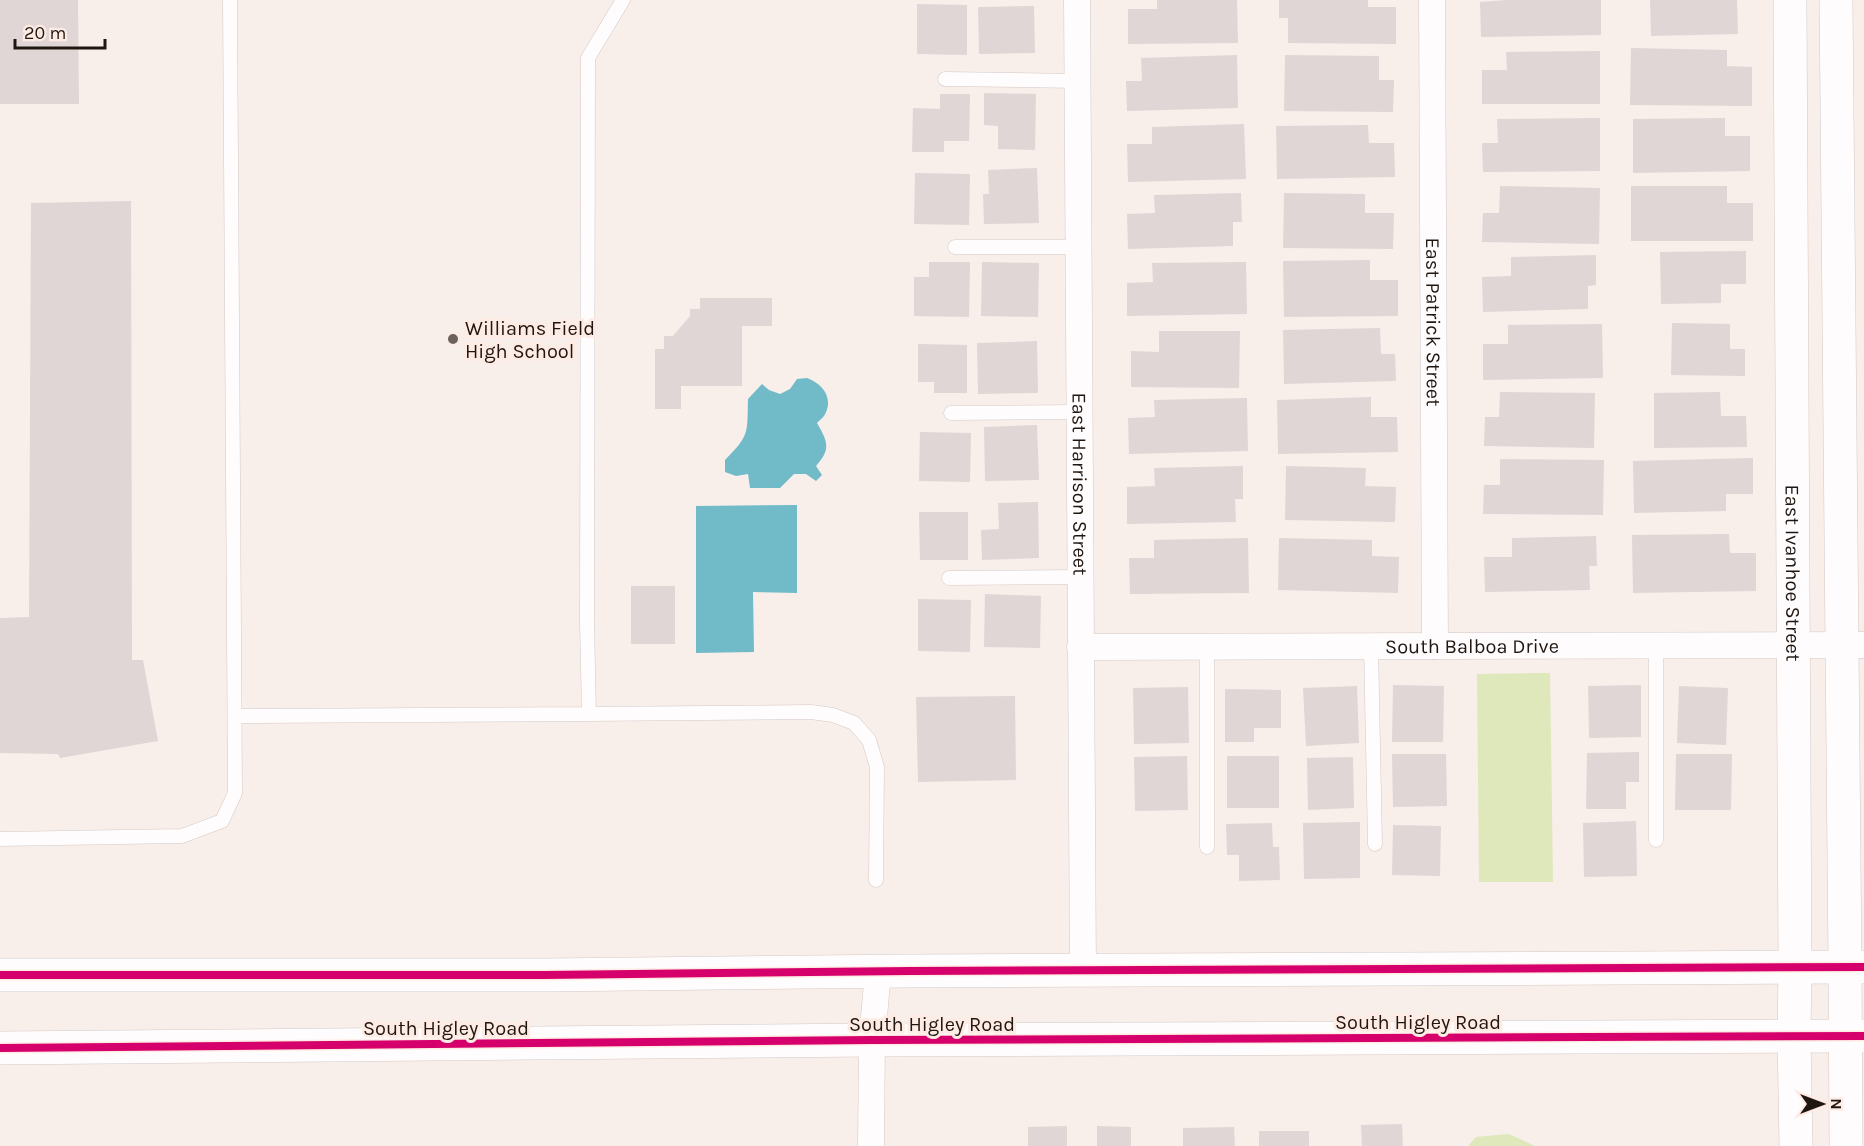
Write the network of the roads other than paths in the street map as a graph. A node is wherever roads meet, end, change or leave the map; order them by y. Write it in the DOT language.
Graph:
graph roads {
  1 [pos="230,0"];
  2 [pos="623,0"];
  3 [pos="1077,0"];
  4 [pos="1432,0"];
  5 [pos="1790,0"];
  6 [pos="1836,0"];
  7 [pos="945,79"];
  8 [pos="1077,81"];
  9 [pos="954,247"];
  10 [pos="1078,247"];
  11 [pos="1079,412"];
  12 [pos="951,413"];
  13 [pos="1080,577"];
  14 [pos="949,578"];
  15 [pos="1656,645"];
  16 [pos="1792,645"];
  17 [pos="1852,645"];
  18 [pos="1371,646"];
  19 [pos="1435,646"];
  20 [pos="1080,647"];
  21 [pos="1207,647"];
  22 [pos="589,714"];
  23 [pos="234,716"];
  24 [pos="0,838"];
  25 [pos="1656,840"];
  26 [pos="1375,844"];
  27 [pos="1207,847"];
  28 [pos="876,880"];
  29 [pos="1795,967"];
  30 [pos="1855,967"];
  31 [pos="1083,970"];
  32 [pos="878,971"];
  33 [pos="0,975"];
  34 [pos="1794,1036"];
  35 [pos="1855,1036"];
  36 [pos="872,1040"];
  37 [pos="0,1048"];
  38 [pos="871,1146"];
  39 [pos="1796,1146"];
  40 [pos="1845,1146"];
  1 -- 23 [label="lane"];
  2 -- 22 [label="lane"];
  3 -- 8 [label="street, East Harrison Street"];
  4 -- 19 [label="street, East Patrick Street"];
  5 -- 16 [label="main road, East Ivanhoe Street"];
  6 -- 17 [label="main road"];
  7 -- 8 [label="lane"];
  8 -- 10 [label="street, East Harrison Street"];
  9 -- 10 [label="lane"];
  10 -- 11 [label="street, East Harrison Street"];
  11 -- 12 [label="lane"];
  11 -- 13 [label="street, East Harrison Street"];
  13 -- 14 [label="lane"];
  13 -- 20 [label="street, East Harrison Street"];
  15 -- 16 [label="street, South Balboa Drive"];
  15 -- 19 [label="street, South Balboa Drive"];
  15 -- 25 [label="lane"];
  16 -- 17 [label="street, South Balboa Drive"];
  16 -- 29 [label="main road, East Ivanhoe Street"];
  17 -- 30 [label="main road"];
  18 -- 19 [label="street, South Balboa Drive"];
  18 -- 21 [label="street, South Balboa Drive"];
  18 -- 26 [label="lane"];
  20 -- 21 [label="street, South Balboa Drive"];
  20 -- 31 [label="street, East Harrison Street"];
  21 -- 27 [label="lane"];
  22 -- 23 [label="lane"];
  22 -- 28 [label="lane"];
  23 -- 24 [label="lane"];
  29 -- 30 [label="main road"];
  29 -- 31 [label="main road"];
  29 -- 34 [label="main road, East Ivanhoe Street"];
  30 -- 35 [label="main road"];
  31 -- 32 [label="main road"];
  32 -- 33 [label="main road"];
  32 -- 36 [label="street"];
  34 -- 35 [label="main road, South Higley Road"];
  34 -- 36 [label="main road, South Higley Road"];
  34 -- 39 [label="main road, East Ivanhoe Street"];
  35 -- 40 [label="main road"];
  36 -- 37 [label="main road, South Higley Road"];
  36 -- 38 [label="street"];
}
